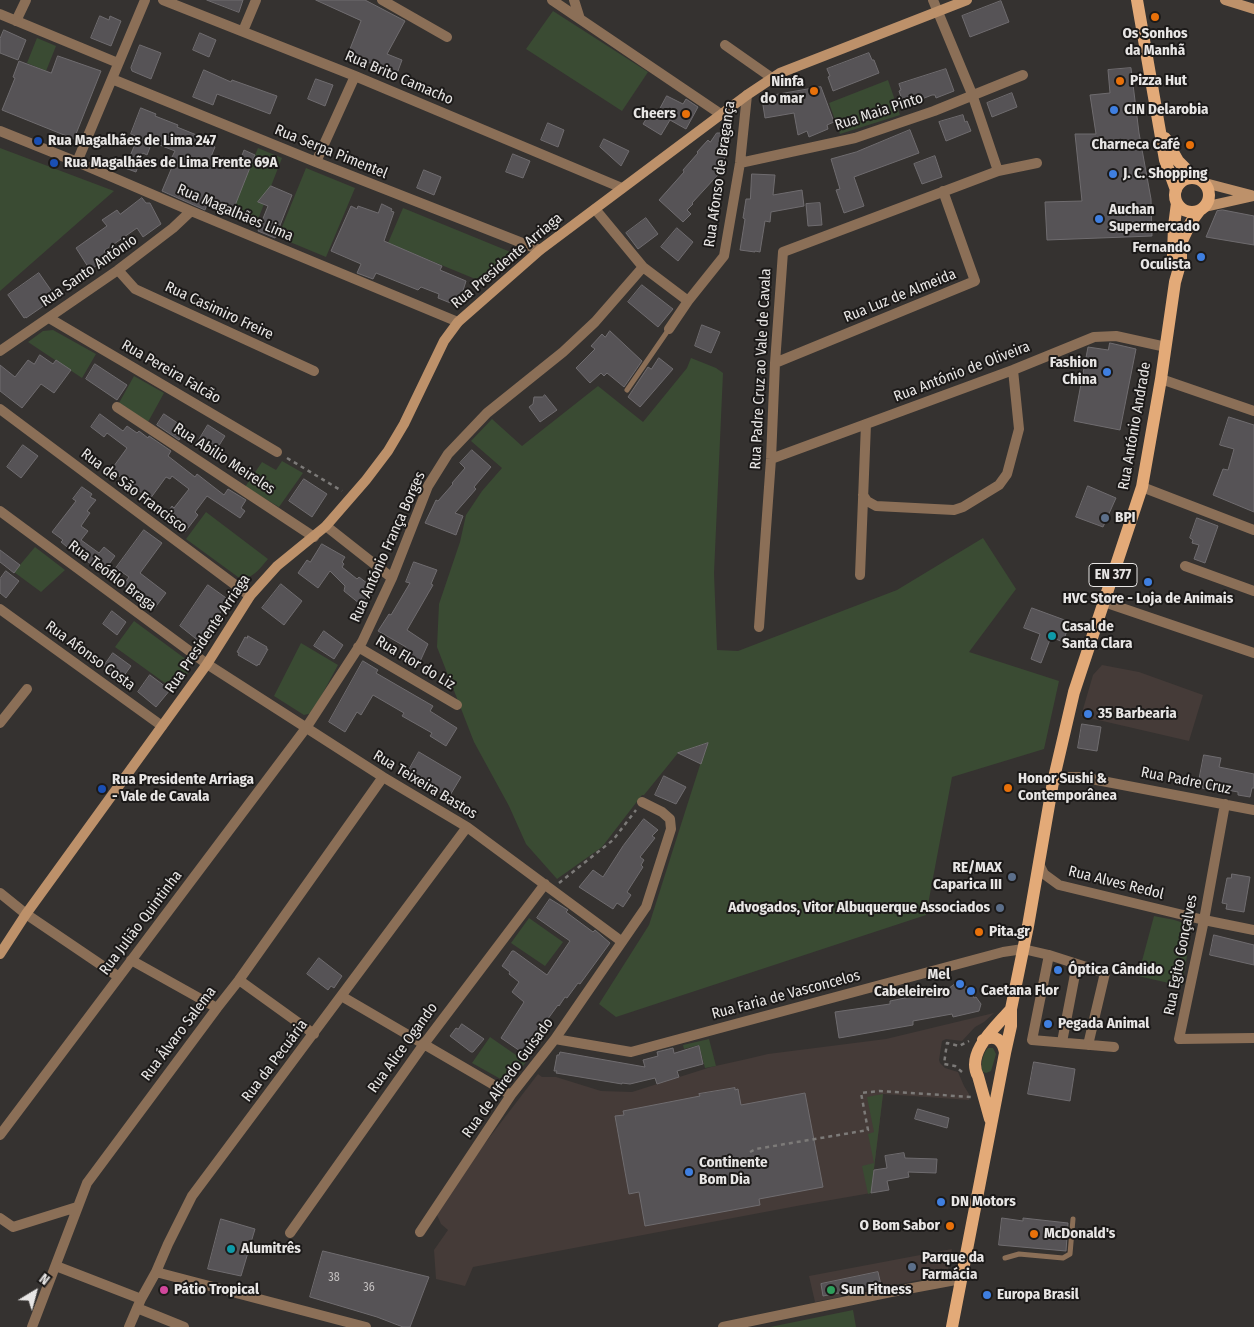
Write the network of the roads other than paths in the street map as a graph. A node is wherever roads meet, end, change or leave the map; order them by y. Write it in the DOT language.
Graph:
graph roads {
  1 [pos="26,0"];
  2 [pos="145,0"];
  3 [pos="163,0"];
  4 [pos="256,0"];
  5 [pos="382,0"];
  6 [pos="552,0"];
  7 [pos="574,0"];
  8 [pos="933,0"];
  9 [pos="967,0"];
  10 [pos="1137,0"];
  11 [pos="1225,0"];
  12 [pos="1254,9"];
  13 [pos="938,11"];
  14 [pos="0,14"];
  15 [pos="580,19"];
  16 [pos="16,21"];
  17 [pos="243,32"];
  18 [pos="448,36"];
  19 [pos="724,45"];
  20 [pos="118,63"];
  21 [pos="1023,75"];
  22 [pos="354,76"];
  23 [pos="772,78"];
  24 [pos="112,79"];
  25 [pos="972,94"];
  26 [pos="746,95"];
  27 [pos="722,115"];
  28 [pos="1160,130"];
  29 [pos="0,131"];
  30 [pos="78,162"];
  31 [pos="316,162"];
  32 [pos="740,163"];
  33 [pos="1037,163"];
  34 [pos="998,171"];
  35 [pos="1200,181"];
  36 [pos="622,188"];
  37 [pos="1176,190"];
  38 [pos="943,191"];
  39 [pos="1254,196"];
  40 [pos="1177,203"];
  41 [pos="594,209"];
  42 [pos="1202,209"];
  43 [pos="191,211"];
  44 [pos="540,250"];
  45 [pos="643,267"];
  46 [pos="118,270"];
  47 [pos="1175,282"];
  48 [pos="688,301"];
  49 [pos="49,318"];
  50 [pos="458,322"];
  51 [pos="669,329"];
  52 [pos="1166,347"];
  53 [pos="0,351"];
  54 [pos="775,363"];
  55 [pos="1013,370"];
  56 [pos="314,371"];
  57 [pos="1161,379"];
  58 [pos="627,390"];
  59 [pos="117,407"];
  60 [pos="0,409"];
  61 [pos="1254,411"];
  62 [pos="866,424"];
  63 [pos="277,452"];
  64 [pos="771,459"];
  65 [pos="1142,487"];
  66 [pos="863,495"];
  67 [pos="0,511"];
  68 [pos="326,526"];
  69 [pos="1254,530"];
  70 [pos="314,537"];
  71 [pos="1185,566"];
  72 [pos="860,575"];
  73 [pos="392,578"];
  74 [pos="1254,591"];
  75 [pos="250,596"];
  76 [pos="1104,602"];
  77 [pos="0,609"];
  78 [pos="759,627"];
  79 [pos="358,647"];
  80 [pos="1254,653"];
  81 [pos="207,664"];
  82 [pos="26,689"];
  83 [pos="457,705"];
  84 [pos="0,723"];
  85 [pos="162,726"];
  86 [pos="306,728"];
  87 [pos="383,777"];
  88 [pos="1053,782"];
  89 [pos="642,802"];
  90 [pos="1225,804"];
  91 [pos="1254,810"];
  92 [pos="467,827"];
  93 [pos="1039,864"];
  94 [pos="545,884"];
  95 [pos="0,893"];
  96 [pos="26,914"];
  97 [pos="1204,920"];
  98 [pos="1254,930"];
  99 [pos="621,942"];
  100 [pos="1023,948"];
  101 [pos="0,954"];
  102 [pos="1049,955"];
  103 [pos="132,960"];
  104 [pos="1077,964"];
  105 [pos="119,977"];
  106 [pos="239,980"];
  107 [pos="343,997"];
  108 [pos="216,1008"];
  109 [pos="1011,1009"];
  110 [pos="314,1034"];
  111 [pos="1254,1038"];
  112 [pos="555,1039"];
  113 [pos="983,1040"];
  114 [pos="1062,1042"];
  115 [pos="424,1044"];
  116 [pos="1088,1045"];
  117 [pos="1114,1047"];
  118 [pos="1005,1053"];
  119 [pos="1000,1074"];
  120 [pos="978,1076"];
  121 [pos="511,1095"];
  122 [pos="992,1122"];
  123 [pos="0,1135"];
  124 [pos="77,1207"];
  125 [pos="0,1218"];
  126 [pos="1073,1219"];
  127 [pos="420,1232"];
  128 [pos="290,1233"];
  129 [pos="1005,1258"];
  130 [pos="56,1266"];
  131 [pos="156,1272"];
  132 [pos="961,1279"];
  133 [pos="139,1304"];
  134 [pos="32,1327"];
  135 [pos="129,1327"];
  136 [pos="184,1327"];
  137 [pos="366,1327"];
  138 [pos="723,1327"];
  139 [pos="952,1327"];
  1 -- 16 [label="street"];
  2 -- 20 [label="street"];
  3 -- 17 [label="street, Rua Brito Camacho"];
  4 -- 17 [label="street"];
  5 -- 18 [label="street"];
  6 -- 15 [label="street"];
  7 -- 15 [label="street"];
  8 -- 13 [label="street"];
  9 -- 13 [label="street, Rua Presidente Arriaga"];
  10 -- 28 [label="main road, EN 377"];
  11 -- 12 [label="street"];
  13 -- 23 [label="street, Rua Presidente Arriaga"];
  13 -- 25 [label="street"];
  14 -- 16 [label="street"];
  15 -- 27 [label="street"];
  16 -- 20 [label="street"];
  17 -- 22 [label="street, Rua Brito Camacho"];
  19 -- 23 [label="street"];
  20 -- 24 [label="street"];
  21 -- 25 [label="street, Rua Maia Pinto"];
  22 -- 31 [label="street"];
  22 -- 36 [label="street, Rua Brito Camacho"];
  23 -- 26 [label="street, Rua Presidente Arriaga"];
  24 -- 30 [label="street"];
  24 -- 31 [label="street, Rua Serpa Pimentel"];
  25 -- 32 [label="street, Rua Maia Pinto"];
  25 -- 34 [label="street"];
  26 -- 27 [label="street, Rua Presidente Arriaga"];
  26 -- 32 [label="street, Rua Afonso de Bragança"];
  27 -- 36 [label="street, Rua Presidente Arriaga"];
  28 -- 35 [label="main road, EN 377"];
  28 -- 37 [label="main road, EN 377"];
  29 -- 30 [label="street, Rua Magalhães Lima"];
  30 -- 43 [label="street, Rua Magalhães Lima"];
  31 -- 44 [label="street, Rua Serpa Pimentel"];
  32 -- 48 [label="street, Rua Afonso de Bragança"];
  33 -- 34 [label="street, Rua Padre Cruz ao Vale de Cavala"];
  34 -- 38 [label="street, Rua Padre Cruz ao Vale de Cavala"];
  35 -- 37 [label="main road"];
  35 -- 39 [label="street"];
  35 -- 42 [label="main road, EN 377"];
  36 -- 41 [label="street, Rua Presidente Arriaga"];
  37 -- 40 [label="main road, EN 377"];
  38 -- 54 [label="street, Rua Padre Cruz ao Vale de Cavala"];
  38 -- 54 [label="street, Rua Luz de Almeida"];
  39 -- 42 [label="street"];
  40 -- 42 [label="main road"];
  40 -- 47 [label="main road, Rua António Andrade / EN 377"];
  41 -- 44 [label="street, Rua Presidente Arriaga"];
  41 -- 45 [label="street"];
  42 -- 47 [label="main road, Rua António Andrade / EN 377"];
  43 -- 46 [label="street, Rua Santo António"];
  43 -- 50 [label="street, Rua Magalhães Lima"];
  44 -- 50 [label="street, Rua Presidente Arriaga"];
  45 -- 48 [label="street"];
  45 -- 73 [label="street, Rua António França Borges"];
  46 -- 49 [label="street, Rua Santo António"];
  46 -- 56 [label="street, Rua Casimiro Freire"];
  47 -- 52 [label="main road, Rua António Andrade / EN 377"];
  48 -- 51 [label="street, Rua Afonso de Bragança"];
  49 -- 53 [label="street, Rua Santo António"];
  49 -- 63 [label="street, Rua Pereira Falcão"];
  50 -- 68 [label="street, Rua Presidente Arriaga"];
  51 -- 58 [label="lane"];
  52 -- 55 [label="street, Rua António de Oliveira"];
  52 -- 57 [label="main road, Rua António Andrade / EN 377"];
  54 -- 64 [label="street, Rua Padre Cruz ao Vale de Cavala"];
  55 -- 62 [label="street, Rua António de Oliveira"];
  55 -- 66 [label="street"];
  57 -- 61 [label="street"];
  57 -- 65 [label="main road, Rua António Andrade / EN 377"];
  59 -- 70 [label="street, Rua Abilio Meireles"];
  60 -- 75 [label="street, Rua de São Francisco"];
  62 -- 64 [label="street, Rua António de Oliveira"];
  62 -- 66 [label="street"];
  64 -- 78 [label="street, Rua Padre Cruz ao Vale de Cavala"];
  65 -- 69 [label="street"];
  65 -- 76 [label="main road, Rua António Andrade / EN 377"];
  66 -- 72 [label="street"];
  67 -- 81 [label="street, Rua Teófilo Braga"];
  68 -- 70 [label="street, Rua Presidente Arriaga"];
  68 -- 73 [label="street"];
  70 -- 75 [label="street, Rua Presidente Arriaga"];
  71 -- 74 [label="street"];
  73 -- 79 [label="street, Rua António França Borges"];
  75 -- 81 [label="street, Rua Presidente Arriaga"];
  76 -- 80 [label="street"];
  76 -- 88 [label="main road, Rua António Andrade / EN 377"];
  77 -- 85 [label="street, Rua Afonso Costa"];
  79 -- 83 [label="street, Rua Flor do Liz"];
  79 -- 86 [label="street, Rua António França Borges"];
  81 -- 85 [label="street, Rua Presidente Arriaga"];
  81 -- 86 [label="street, Rua Teixeira Bastos"];
  82 -- 84 [label="street"];
  85 -- 96 [label="street, Rua Presidente Arriaga"];
  86 -- 87 [label="street, Rua Teixeira Bastos"];
  86 -- 103 [label="street, Rua Julião Quintinha"];
  87 -- 92 [label="street, Rua Teixeira Bastos"];
  87 -- 106 [label="street, Rua Álvaro Salema"];
  88 -- 90 [label="street, Rua Padre Cruz"];
  88 -- 93 [label="main road, Rua António Andrade / EN 377"];
  89 -- 99 [label="street"];
  90 -- 91 [label="street, Rua Padre Cruz"];
  90 -- 97 [label="street, Rua Egito Gonçalves"];
  92 -- 94 [label="street, Rua Teixeira Bastos"];
  92 -- 107 [label="street, Rua da Pecuária"];
  93 -- 97 [label="street, Rua Alves Redol"];
  93 -- 100 [label="main road, Rua António Andrade / EN 377"];
  94 -- 99 [label="street, Rua Teixeira Bastos"];
  94 -- 115 [label="street, Rua Alice Ogando"];
  95 -- 96 [label="street"];
  96 -- 101 [label="street, Rua Presidente Arriaga"];
  96 -- 105 [label="street"];
  97 -- 98 [label="street, Rua Alves Redol"];
  97 -- 111 [label="street, Rua Egito Gonçalves"];
  99 -- 112 [label="street, Rua de Alfredo Guisado"];
  100 -- 102 [label="street"];
  100 -- 109 [label="main road, Rua António Andrade / EN 377"];
  100 -- 112 [label="street, Rua Faria de Vasconcelos"];
  102 -- 104 [label="street"];
  102 -- 114 [label="street"];
  103 -- 105 [label="street, Rua Julião Quintinha"];
  103 -- 108 [label="street"];
  104 -- 114 [label="street"];
  104 -- 116 [label="street"];
  105 -- 123 [label="street, Rua Julião Quintinha"];
  106 -- 108 [label="street, Rua Álvaro Salema"];
  106 -- 110 [label="street"];
  107 -- 110 [label="street, Rua da Pecuária"];
  107 -- 115 [label="street"];
  108 -- 124 [label="street, Rua Álvaro Salema"];
  109 -- 113 [label="main road, EN 377"];
  109 -- 118 [label="main road, Rua António Andrade / EN 377"];
  110 -- 131 [label="street, Rua da Pecuária"];
  112 -- 121 [label="street, Rua de Alfredo Guisado"];
  113 -- 118 [label="main road"];
  113 -- 120 [label="main road, EN 377"];
  114 -- 116 [label="street"];
  115 -- 121 [label="street"];
  115 -- 128 [label="street, Rua Alice Ogando"];
  116 -- 117 [label="street"];
  118 -- 119 [label="main road, EN 377"];
  119 -- 120 [label="main road"];
  119 -- 122 [label="main road, EN 377"];
  120 -- 122 [label="main road, EN 377"];
  121 -- 127 [label="street, Rua de Alfredo Guisado"];
  122 -- 132 [label="main road, EN 377"];
  124 -- 125 [label="street"];
  124 -- 130 [label="street, Rua Álvaro Salema"];
  126 -- 129 [label="lane"];
  130 -- 133 [label="street"];
  130 -- 134 [label="street, Rua Álvaro Salema"];
  131 -- 133 [label="street, Rua da Pecuária"];
  131 -- 137 [label="street"];
  132 -- 138 [label="street"];
  132 -- 139 [label="main road, EN 377"];
  133 -- 135 [label="street, Rua da Pecuária"];
  133 -- 136 [label="street"];
}
